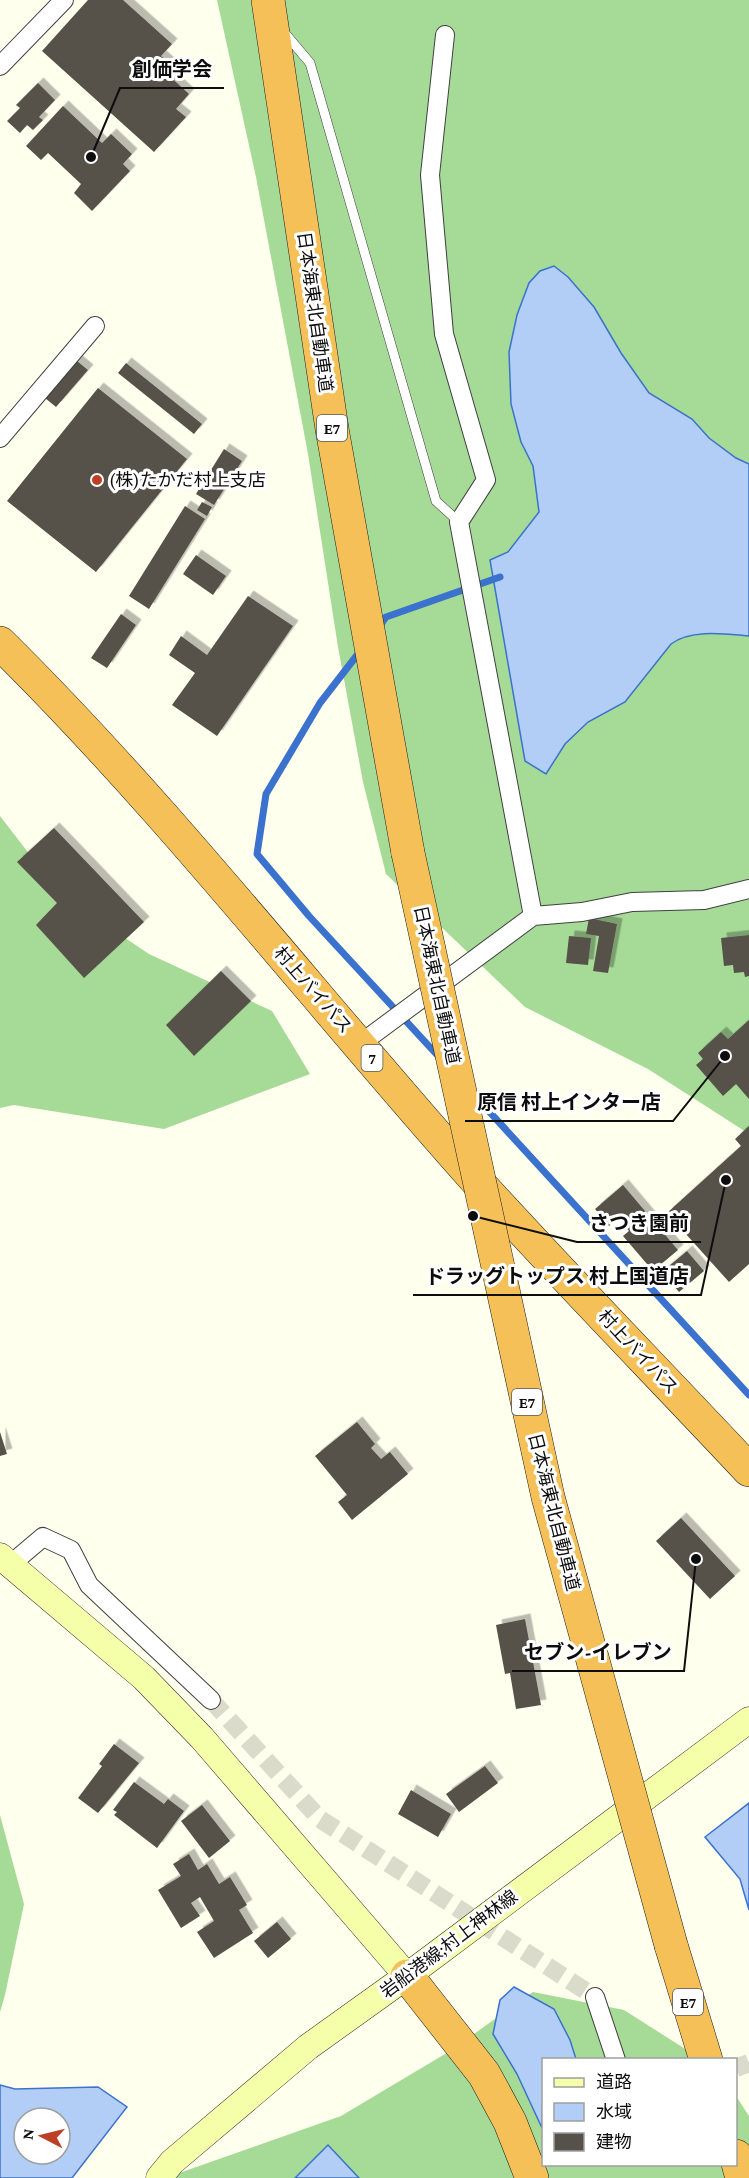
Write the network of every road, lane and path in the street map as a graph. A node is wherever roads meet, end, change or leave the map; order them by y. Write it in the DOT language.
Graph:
graph roads {
  1 [pos="64,0"];
  2 [pos="269,8"];
  3 [pos="445,35"];
  4 [pos="0,66"];
  5 [pos="95,326"];
  6 [pos="0,438"];
  7 [pos="459,522"];
  8 [pos="0,643"];
  9 [pos="749,889"];
  10 [pos="533,916"];
  11 [pos="360,1044"];
  12 [pos="749,1470"];
  13 [pos="5,1560"];
  14 [pos="211,1700"];
  15 [pos="749,1720"];
  16 [pos="407,1976"];
  17 [pos="595,1997"];
  18 [pos="615,2058"];
  19 [pos="705,2058"];
  20 [pos="737,2163"];
  21 [pos="159,2178"];
  22 [pos="512,2178"];
  23 [pos="532,2178"];
  24 [pos="742,2178"];
  1 -- 4 [label="street"];
  2 -- 7 [label="lane"];
  2 -- 19 [label="highway, 日本海東北自動車道 / E7, bridge"];
  3 -- 7 [label="street"];
  5 -- 6 [label="street"];
  7 -- 10 [label="street"];
  8 -- 11 [label="highway, 村上バイパス / 7"];
  9 -- 10 [label="street"];
  10 -- 11 [label="street"];
  11 -- 12 [label="highway, 村上バイパス / 7"];
  13 -- 14 [label="street"];
  13 -- 16 [label="main road"];
  15 -- 16 [label="main road, 岩船港線;村上神林線"];
  16 -- 21 [label="main road, 岩船港線;村上神林線"];
  16 -- 22 [label="highway"];
  16 -- 23 [label="highway"];
  17 -- 18 [label="street"];
  20 -- 24 [label="highway"];
}
